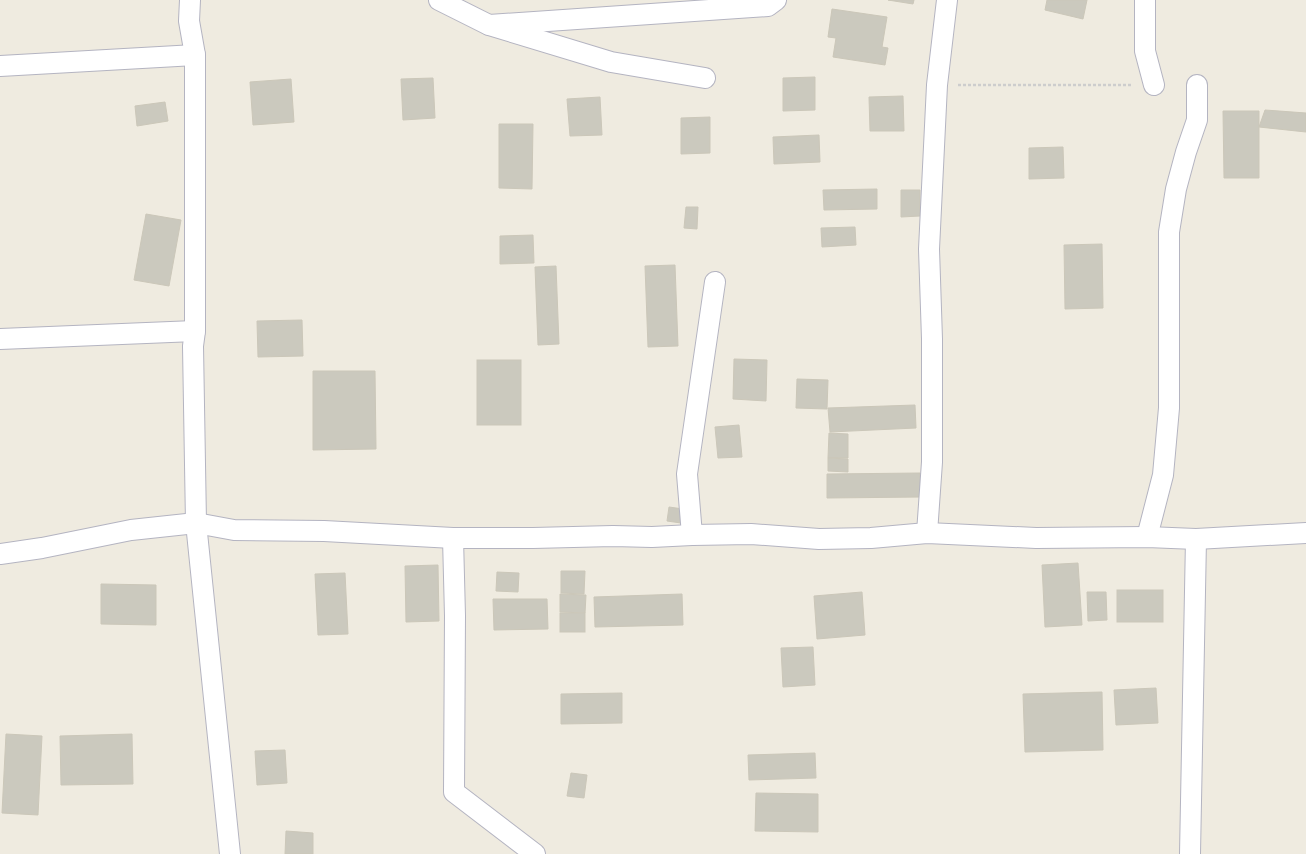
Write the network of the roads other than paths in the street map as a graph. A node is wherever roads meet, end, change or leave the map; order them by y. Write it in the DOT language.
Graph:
graph roads {
  1 [pos="190,0"];
  2 [pos="439,0"];
  3 [pos="776,0"];
  4 [pos="947,0"];
  5 [pos="1146,0"];
  6 [pos="489,25"];
  7 [pos="195,55"];
  8 [pos="0,66"];
  9 [pos="704,78"];
  10 [pos="1154,85"];
  11 [pos="1197,85"];
  12 [pos="715,282"];
  13 [pos="195,331"];
  14 [pos="0,339"];
  15 [pos="196,523"];
  16 [pos="927,533"];
  17 [pos="1306,533"];
  18 [pos="692,535"];
  19 [pos="1147,537"];
  20 [pos="453,538"];
  21 [pos="1196,539"];
  22 [pos="0,554"];
  23 [pos="230,854"];
  24 [pos="535,854"];
  25 [pos="1190,854"];
  1 -- 7 [label="street"];
  2 -- 6 [label="street"];
  3 -- 6 [label="street"];
  4 -- 16 [label="street"];
  5 -- 10 [label="street"];
  6 -- 9 [label="street"];
  7 -- 8 [label="street"];
  7 -- 13 [label="street"];
  11 -- 19 [label="street"];
  12 -- 18 [label="street"];
  13 -- 14 [label="street"];
  13 -- 15 [label="street"];
  15 -- 20 [label="street"];
  15 -- 22 [label="street"];
  15 -- 23 [label="street"];
  16 -- 18 [label="street"];
  16 -- 19 [label="street"];
  17 -- 21 [label="street"];
  18 -- 20 [label="street"];
  19 -- 21 [label="street"];
  20 -- 24 [label="street"];
  21 -- 25 [label="street"];
}
